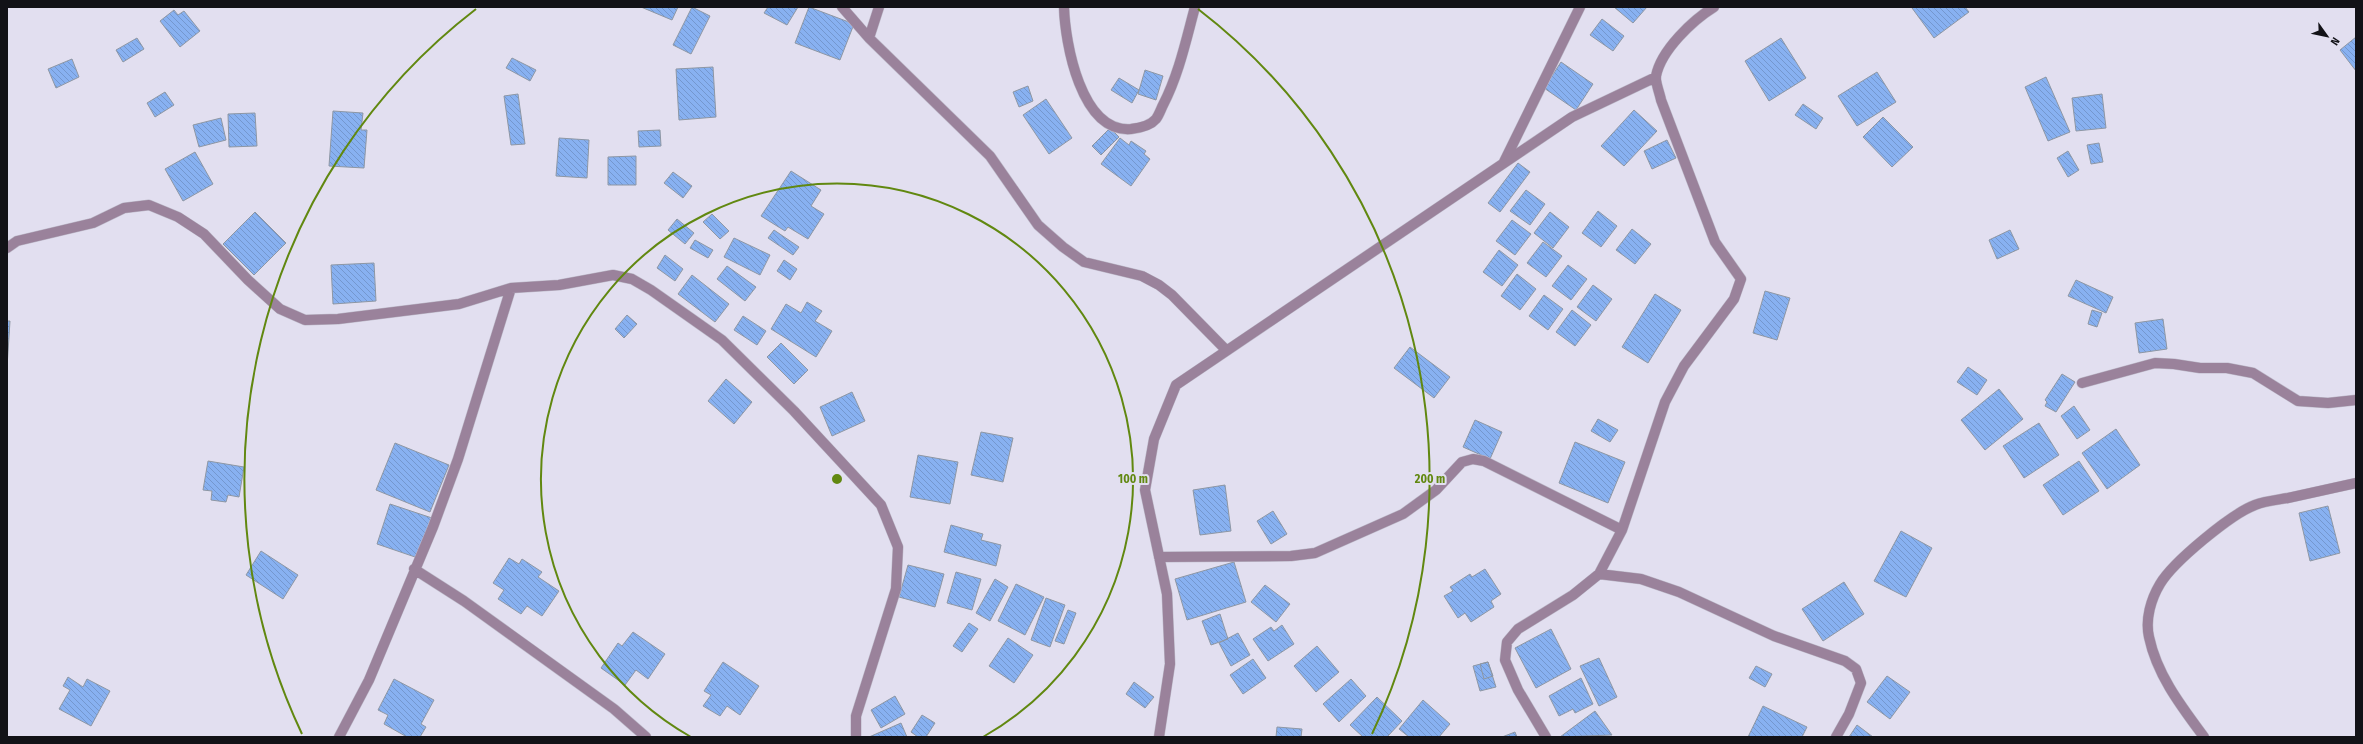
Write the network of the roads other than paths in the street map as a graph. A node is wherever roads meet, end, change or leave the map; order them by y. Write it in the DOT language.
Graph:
graph roads {
  1 [pos="842,7"];
  2 [pos="879,7"];
  3 [pos="1064,7"];
  4 [pos="1196,7"];
  5 [pos="1580,7"];
  6 [pos="1714,7"];
  7 [pos="869,38"];
  8 [pos="1656,77"];
  9 [pos="1504,162"];
  10 [pos="7,248"];
  11 [pos="511,288"];
  12 [pos="1226,350"];
  13 [pos="2082,383"];
  14 [pos="2356,400"];
  15 [pos="2356,483"];
  16 [pos="1622,530"];
  17 [pos="1159,557"];
  18 [pos="414,569"];
  19 [pos="1599,574"];
  20 [pos="339,737"];
  21 [pos="646,737"];
  22 [pos="856,737"];
  23 [pos="1159,737"];
  24 [pos="1546,737"];
  25 [pos="1836,737"];
  26 [pos="2204,737"];
  1 -- 7 [label="street"];
  2 -- 7 [label="street"];
  3 -- 4 [label="street"];
  5 -- 9 [label="street"];
  6 -- 8 [label="street"];
  7 -- 12 [label="street"];
  8 -- 9 [label="street"];
  8 -- 16 [label="street"];
  9 -- 12 [label="street"];
  10 -- 11 [label="street"];
  11 -- 18 [label="street"];
  11 -- 22 [label="street"];
  12 -- 17 [label="street"];
  13 -- 14 [label="street"];
  15 -- 26 [label="street"];
  16 -- 17 [label="street"];
  16 -- 19 [label="street"];
  17 -- 23 [label="street"];
  18 -- 20 [label="street"];
  18 -- 21 [label="street"];
  19 -- 24 [label="street"];
  19 -- 25 [label="street"];
}
